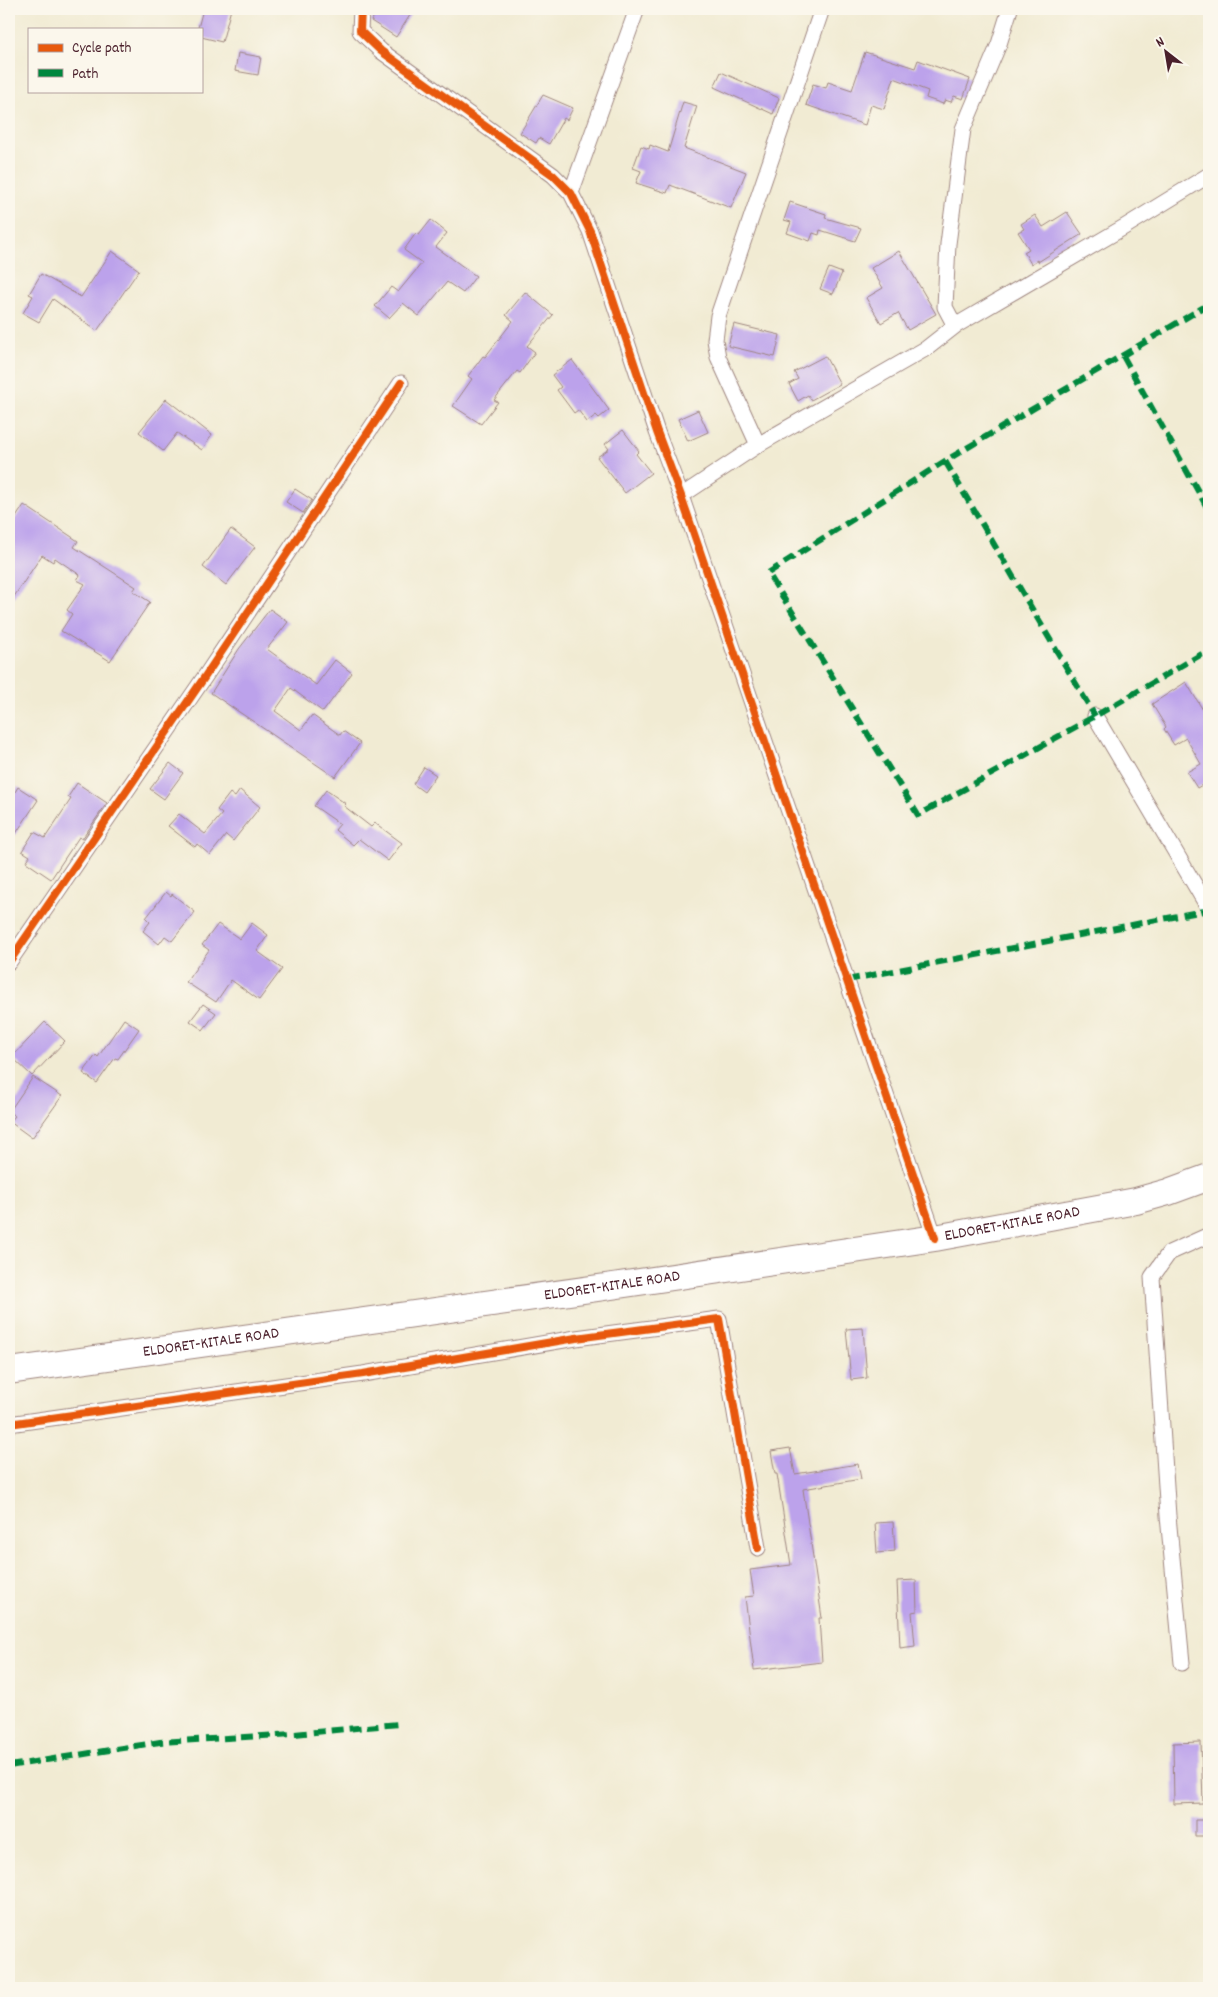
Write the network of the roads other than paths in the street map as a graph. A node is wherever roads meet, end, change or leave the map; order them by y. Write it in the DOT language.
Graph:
graph roads {
  1 [pos="361,9"];
  2 [pos="637,9"];
  3 [pos="822,9"];
  4 [pos="1010,9"];
  5 [pos="1209,176"];
  6 [pos="571,192"];
  7 [pos="955,326"];
  8 [pos="401,383"];
  9 [pos="758,445"];
  10 [pos="680,496"];
  11 [pos="1096,716"];
  12 [pos="1209,909"];
  13 [pos="9,962"];
  14 [pos="1209,1177"];
  15 [pos="1209,1235"];
  16 [pos="935,1238"];
  17 [pos="9,1371"];
  18 [pos="9,1424"];
  19 [pos="758,1548"];
  20 [pos="1182,1663"];
  1 -- 6 [label="street"];
  2 -- 6 [label="street"];
  3 -- 9 [label="street"];
  4 -- 7 [label="street"];
  5 -- 7 [label="street"];
  6 -- 10 [label="street"];
  7 -- 9 [label="street"];
  8 -- 13 [label="street"];
  9 -- 10 [label="street"];
  10 -- 16 [label="street"];
  11 -- 12 [label="street"];
  14 -- 16 [label="highway, ELDORET-KITALE ROAD"];
  15 -- 20 [label="street"];
  16 -- 17 [label="highway, ELDORET-KITALE ROAD"];
  18 -- 19 [label="street"];
}
